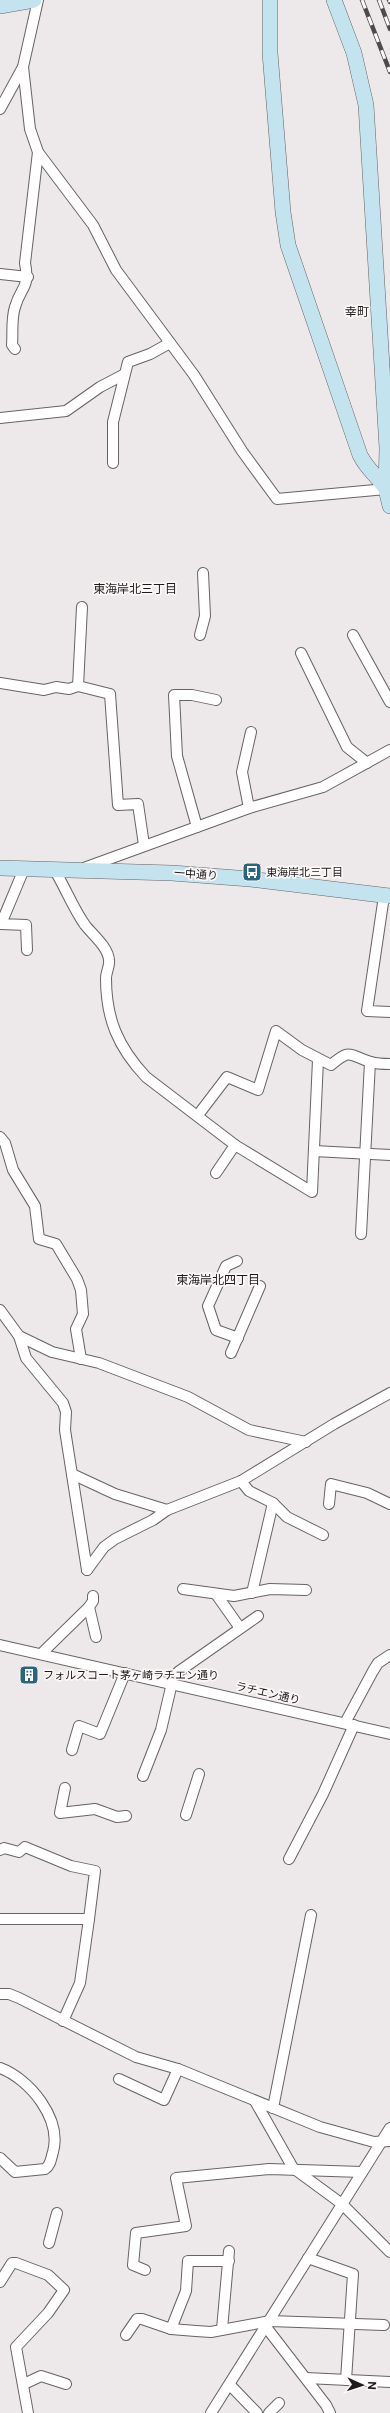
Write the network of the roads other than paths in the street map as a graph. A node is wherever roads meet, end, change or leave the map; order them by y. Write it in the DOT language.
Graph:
graph roads {
  1 [pos="34,0"];
  2 [pos="38,0"];
  3 [pos="270,0"];
  4 [pos="334,0"];
  5 [pos="0,6"];
  6 [pos="23,67"];
  7 [pos="0,109"];
  8 [pos="38,152"];
  9 [pos="0,274"];
  10 [pos="28,277"];
  11 [pos="170,343"];
  12 [pos="15,349"];
  13 [pos="123,375"];
  14 [pos="386,376"];
  15 [pos="0,418"];
  16 [pos="113,463"];
  17 [pos="386,489"];
  18 [pos="390,506"];
  19 [pos="203,573"];
  20 [pos="82,607"];
  21 [pos="200,635"];
  22 [pos="353,635"];
  23 [pos="300,653"];
  24 [pos="0,683"];
  25 [pos="78,686"];
  26 [pos="216,700"];
  27 [pos="390,702"];
  28 [pos="251,732"];
  29 [pos="390,750"];
  30 [pos="367,763"];
  31 [pos="249,808"];
  32 [pos="197,827"];
  33 [pos="144,845"];
  34 [pos="0,868"];
  35 [pos="24,868"];
  36 [pos="54,869"];
  37 [pos="82,869"];
  38 [pos="387,896"];
  39 [pos="27,950"];
  40 [pos="390,1012"];
  41 [pos="318,1060"];
  42 [pos="370,1062"];
  43 [pos="390,1064"];
  44 [pos="198,1115"];
  45 [pos="0,1136"];
  46 [pos="235,1145"];
  47 [pos="314,1151"];
  48 [pos="365,1153"];
  49 [pos="390,1154"];
  50 [pos="216,1173"];
  51 [pos="361,1234"];
  52 [pos="237,1261"];
  53 [pos="260,1286"];
  54 [pos="0,1310"];
  55 [pos="19,1336"];
  56 [pos="238,1338"];
  57 [pos="231,1353"];
  58 [pos="81,1359"];
  59 [pos="390,1393"];
  60 [pos="306,1442"];
  61 [pos="72,1474"];
  62 [pos="241,1481"];
  63 [pos="273,1503"];
  64 [pos="329,1504"];
  65 [pos="390,1504"];
  66 [pos="167,1510"];
  67 [pos="323,1535"];
  68 [pos="183,1589"];
  69 [pos="306,1590"];
  70 [pos="252,1593"];
  71 [pos="216,1594"];
  72 [pos="93,1596"];
  73 [pos="89,1607"];
  74 [pos="258,1616"];
  75 [pos="240,1628"];
  76 [pos="96,1637"];
  77 [pos="0,1645"];
  78 [pos="41,1654"];
  79 [pos="390,1655"];
  80 [pos="178,1672"];
  81 [pos="125,1673"];
  82 [pos="172,1683"];
  83 [pos="349,1724"];
  84 [pos="390,1734"];
  85 [pos="72,1750"];
  86 [pos="199,1774"];
  87 [pos="143,1776"];
  88 [pos="65,1788"];
  89 [pos="186,1815"];
  90 [pos="126,1816"];
  91 [pos="0,1850"];
  92 [pos="289,1859"];
  93 [pos="311,1915"];
  94 [pos="0,1919"];
  95 [pos="89,1919"];
  96 [pos="0,1988"];
  97 [pos="5,1994"];
  98 [pos="63,2020"];
  99 [pos="0,2068"];
  100 [pos="178,2069"];
  101 [pos="119,2080"];
  102 [pos="255,2102"];
  103 [pos="273,2108"];
  104 [pos="390,2128"];
  105 [pos="385,2142"];
  106 [pos="0,2158"];
  107 [pos="293,2168"];
  108 [pos="362,2172"];
  109 [pos="342,2204"];
  110 [pos="57,2213"];
  111 [pos="49,2243"];
  112 [pos="390,2252"];
  113 [pos="308,2258"];
  114 [pos="145,2270"];
  115 [pos="0,2282"];
  116 [pos="268,2324"];
  117 [pos="350,2324"];
  118 [pos="384,2325"];
  119 [pos="171,2329"];
  120 [pos="222,2329"];
  121 [pos="126,2335"];
  122 [pos="306,2378"];
  123 [pos="346,2380"];
  124 [pos="390,2382"];
  125 [pos="24,2384"];
  126 [pos="66,2384"];
  127 [pos="230,2385"];
  128 [pos="28,2413"];
  129 [pos="211,2413"];
  130 [pos="257,2413"];
  131 [pos="330,2413"];
  1 -- 5 [label="street"];
  2 -- 6 [label="street"];
  3 -- 17 [label="street"];
  4 -- 14 [label="street"];
  6 -- 7 [label="street"];
  6 -- 8 [label="street"];
  8 -- 10 [label="street"];
  8 -- 11 [label="street"];
  9 -- 10 [label="street"];
  10 -- 12 [label="street"];
  11 -- 13 [label="street"];
  11 -- 17 [label="street"];
  13 -- 15 [label="street"];
  13 -- 16 [label="street"];
  14 -- 17 [label="street"];
  17 -- 18 [label="street"];
  19 -- 21 [label="street"];
  20 -- 25 [label="street"];
  22 -- 27 [label="street"];
  23 -- 30 [label="street"];
  24 -- 25 [label="street"];
  25 -- 33 [label="street"];
  26 -- 32 [label="street"];
  28 -- 31 [label="street"];
  29 -- 30 [label="street"];
  30 -- 31 [label="street"];
  31 -- 32 [label="street"];
  32 -- 33 [label="street"];
  33 -- 37 [label="street"];
  34 -- 35 [label="street, 一中通り"];
  35 -- 36 [label="street, 一中通り"];
  35 -- 39 [label="street"];
  36 -- 37 [label="street, 一中通り"];
  36 -- 44 [label="street"];
  37 -- 38 [label="street, 一中通り"];
  38 -- 40 [label="street"];
  41 -- 42 [label="street"];
  41 -- 44 [label="street"];
  41 -- 47 [label="street"];
  42 -- 43 [label="street"];
  42 -- 48 [label="street"];
  44 -- 46 [label="street"];
  45 -- 58 [label="street"];
  46 -- 47 [label="street"];
  46 -- 50 [label="street"];
  47 -- 48 [label="street"];
  48 -- 49 [label="street"];
  48 -- 51 [label="street"];
  52 -- 56 [label="street"];
  53 -- 56 [label="street"];
  54 -- 55 [label="street"];
  55 -- 58 [label="street"];
  55 -- 61 [label="street"];
  56 -- 57 [label="street"];
  58 -- 60 [label="street"];
  59 -- 60 [label="street"];
  60 -- 62 [label="street"];
  61 -- 66 [label="street"];
  61 -- 66 [label="street"];
  62 -- 63 [label="street"];
  62 -- 66 [label="street"];
  63 -- 67 [label="street"];
  63 -- 70 [label="street"];
  64 -- 65 [label="street"];
  68 -- 71 [label="street"];
  69 -- 70 [label="street"];
  70 -- 71 [label="street"];
  71 -- 75 [label="street"];
  72 -- 73 [label="street"];
  73 -- 76 [label="street"];
  73 -- 78 [label="street"];
  74 -- 75 [label="street"];
  75 -- 80 [label="street"];
  77 -- 78 [label="street, ラチエン通り"];
  78 -- 81 [label="street, ラチエン通り"];
  79 -- 83 [label="street"];
  81 -- 82 [label="street, ラチエン通り"];
  81 -- 85 [label="street"];
  82 -- 83 [label="street, ラチエン通り"];
  82 -- 87 [label="street"];
  83 -- 84 [label="street, ラチエン通り"];
  83 -- 92 [label="street"];
  86 -- 89 [label="street"];
  88 -- 90 [label="street"];
  91 -- 95 [label="street"];
  93 -- 103 [label="street"];
  94 -- 95 [label="street"];
  95 -- 98 [label="street"];
  96 -- 97 [label="street"];
  97 -- 98 [label="street"];
  98 -- 100 [label="street"];
  99 -- 106 [label="street"];
  100 -- 101 [label="street"];
  100 -- 102 [label="street"];
  102 -- 103 [label="street"];
  102 -- 107 [label="street"];
  103 -- 105 [label="street"];
  104 -- 105 [label="street"];
  105 -- 108 [label="street"];
  107 -- 108 [label="street"];
  107 -- 109 [label="street"];
  107 -- 114 [label="street"];
  108 -- 109 [label="street"];
  109 -- 112 [label="street"];
  109 -- 113 [label="street"];
  110 -- 111 [label="street"];
  113 -- 116 [label="street"];
  113 -- 117 [label="street"];
  115 -- 125 [label="street"];
  116 -- 117 [label="street"];
  116 -- 120 [label="street"];
  116 -- 122 [label="street"];
  116 -- 127 [label="street"];
  117 -- 118 [label="street"];
  117 -- 123 [label="street"];
  119 -- 120 [label="street"];
  119 -- 120 [label="street"];
  119 -- 121 [label="street"];
  122 -- 123 [label="street"];
  122 -- 131 [label="street"];
  123 -- 124 [label="street"];
  125 -- 126 [label="street"];
  125 -- 128 [label="street"];
  127 -- 129 [label="street"];
  127 -- 130 [label="street"];
}
